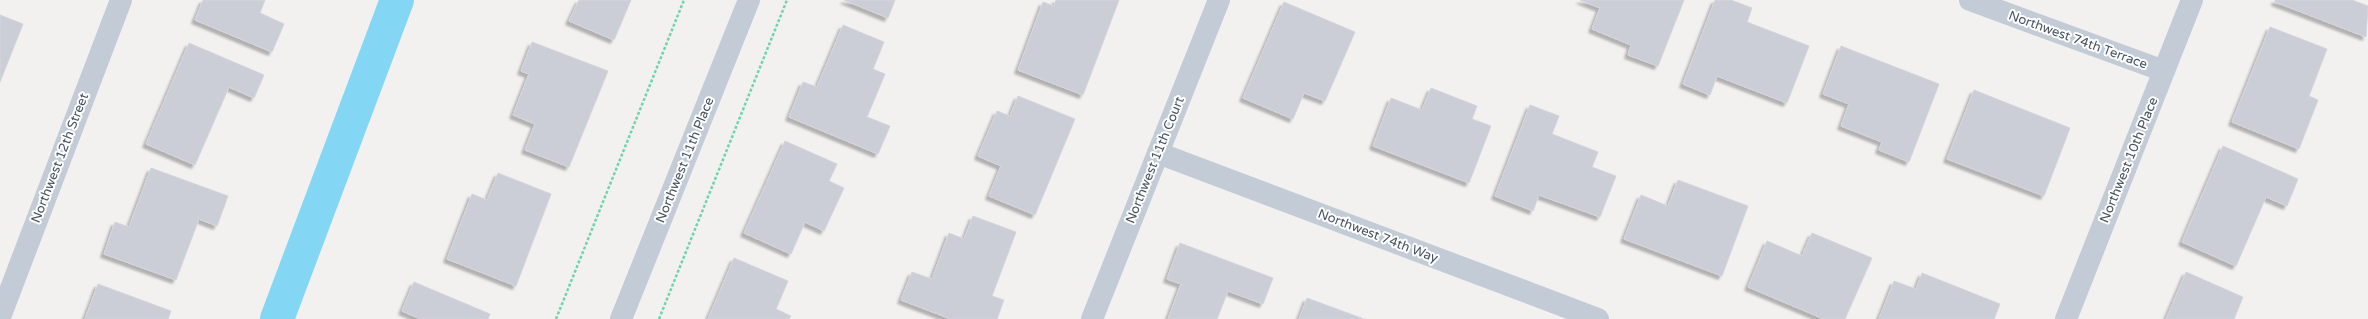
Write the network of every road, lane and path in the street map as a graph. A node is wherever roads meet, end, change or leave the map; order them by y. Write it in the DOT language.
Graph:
graph roads {
  1 [pos="121,0"];
  2 [pos="684,0"];
  3 [pos="749,0"];
  4 [pos="787,0"];
  5 [pos="1218,0"];
  6 [pos="1970,0"];
  7 [pos="2192,0"];
  8 [pos="2164,71"];
  9 [pos="1158,153"];
  10 [pos="0,317"];
  11 [pos="556,319"];
  12 [pos="621,319"];
  13 [pos="659,319"];
  14 [pos="1092,319"];
  15 [pos="1598,319"];
  16 [pos="2066,319"];
  1 -- 10 [label="street, Northwest 12th Street"];
  2 -- 11 [label="path"];
  3 -- 12 [label="street, Northwest 11th Place"];
  4 -- 13 [label="path"];
  5 -- 9 [label="street, Northwest 11th Court"];
  6 -- 8 [label="street, Northwest 74th Terrace"];
  7 -- 8 [label="street, Northwest 10th Place"];
  8 -- 16 [label="street, Northwest 10th Place"];
  9 -- 14 [label="street, Northwest 11th Court"];
  9 -- 15 [label="street, Northwest 74th Way"];
}
